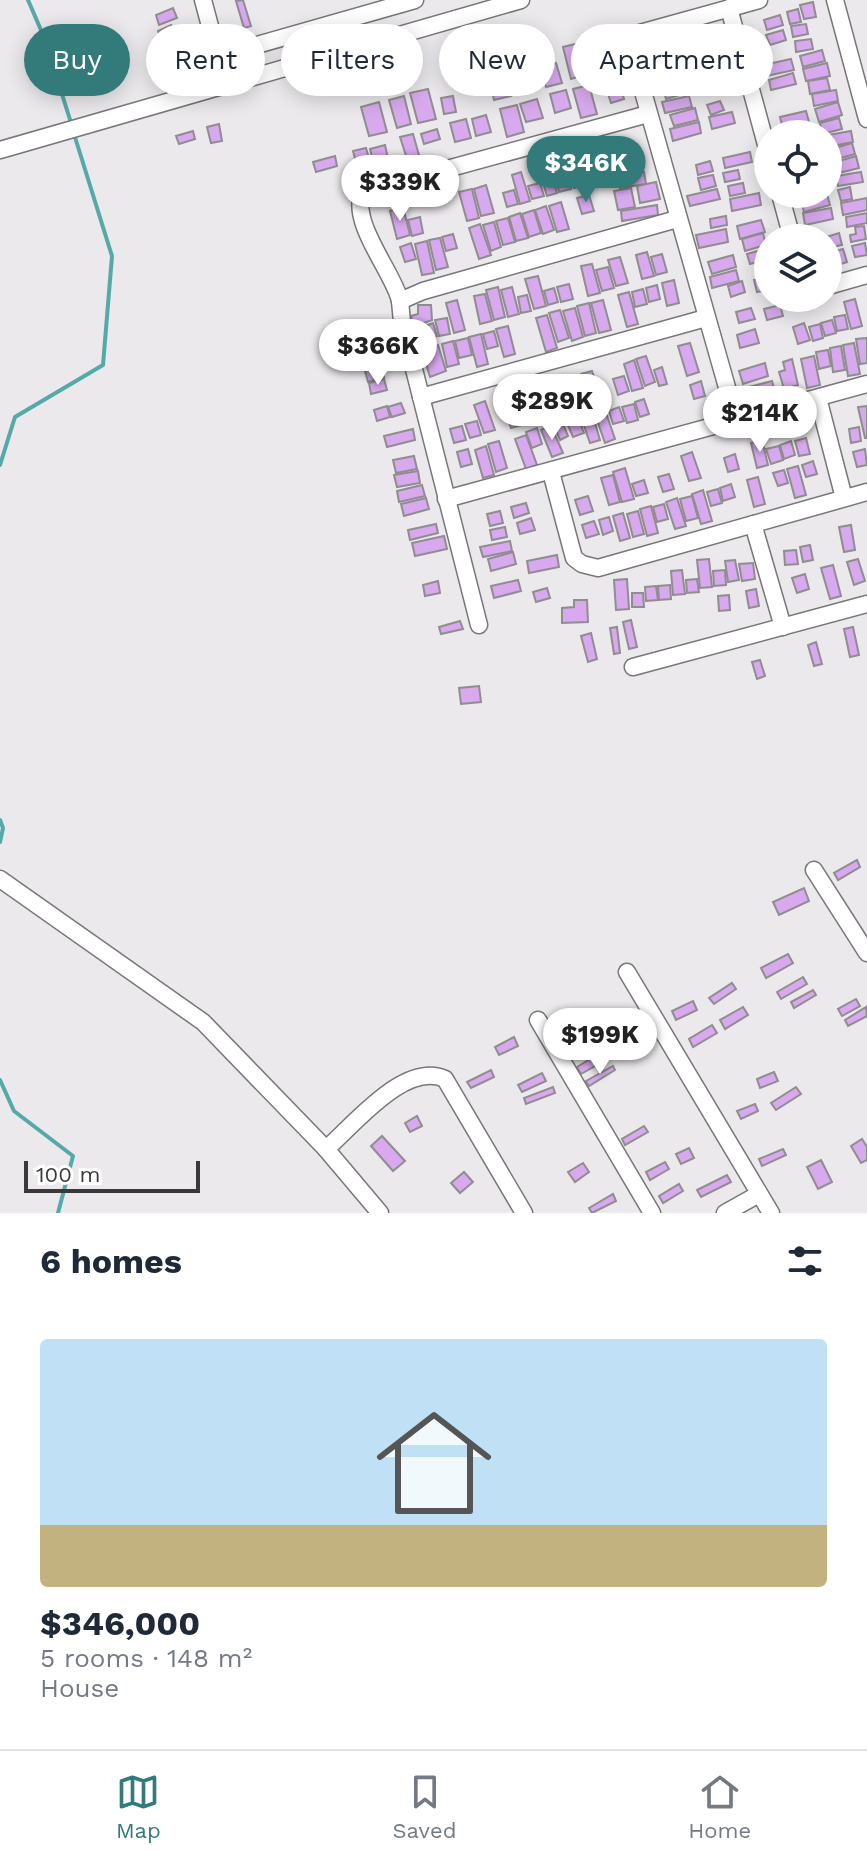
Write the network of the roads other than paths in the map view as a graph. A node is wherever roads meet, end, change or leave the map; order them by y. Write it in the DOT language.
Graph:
graph roads {
  1 [pos="203,0"];
  2 [pos="415,0"];
  3 [pos="521,0"];
  4 [pos="759,0"];
  5 [pos="835,0"];
  6 [pos="729,8"];
  7 [pos="209,24"];
  8 [pos="265,43"];
  9 [pos="265,73"];
  10 [pos="185,96"];
  11 [pos="648,114"];
  12 [pos="867,119"];
  13 [pos="759,120"];
  14 [pos="0,150"];
  15 [pos="677,219"];
  16 [pos="867,275"];
  17 [pos="842,282"];
  18 [pos="400,301"];
  19 [pos="706,318"];
  20 [pos="867,384"];
  21 [pos="421,397"];
  22 [pos="818,398"];
  23 [pos="736,419"];
  24 [pos="551,472"];
  25 [pos="867,492"];
  26 [pos="844,498"];
  27 [pos="446,499"];
  28 [pos="753,524"];
  29 [pos="867,604"];
  30 [pos="479,625"];
  31 [pos="783,627"];
  32 [pos="633,667"];
  33 [pos="814,870"];
  34 [pos="0,879"];
  35 [pos="867,953"];
  36 [pos="627,972"];
  37 [pos="538,1020"];
  38 [pos="326,1149"];
  39 [pos="759,1194"];
  40 [pos="380,1213"];
  41 [pos="524,1213"];
  42 [pos="652,1213"];
  43 [pos="725,1213"];
  44 [pos="771,1213"];
  1 -- 7 [label="street"];
  2 -- 8 [label="street"];
  3 -- 9 [label="street"];
  4 -- 6 [label="street"];
  5 -- 12 [label="street"];
  6 -- 11 [label="street"];
  6 -- 13 [label="street"];
  10 -- 14 [label="street"];
  11 -- 15 [label="street"];
  11 -- 18 [label="street"];
  15 -- 18 [label="street"];
  15 -- 19 [label="street"];
  16 -- 17 [label="street"];
  18 -- 21 [label="street"];
  19 -- 21 [label="street"];
  19 -- 23 [label="street"];
  20 -- 22 [label="street"];
  21 -- 27 [label="street"];
  22 -- 23 [label="street"];
  22 -- 26 [label="street"];
  23 -- 24 [label="street"];
  24 -- 27 [label="street"];
  24 -- 28 [label="street"];
  25 -- 26 [label="street"];
  26 -- 28 [label="street"];
  27 -- 30 [label="street"];
  28 -- 31 [label="street"];
  29 -- 31 [label="street"];
  31 -- 32 [label="street"];
  33 -- 35 [label="street"];
  34 -- 38 [label="street"];
  36 -- 39 [label="street"];
  37 -- 42 [label="street"];
  38 -- 40 [label="street"];
  38 -- 41 [label="street"];
  39 -- 43 [label="street"];
  39 -- 44 [label="street"];
}
